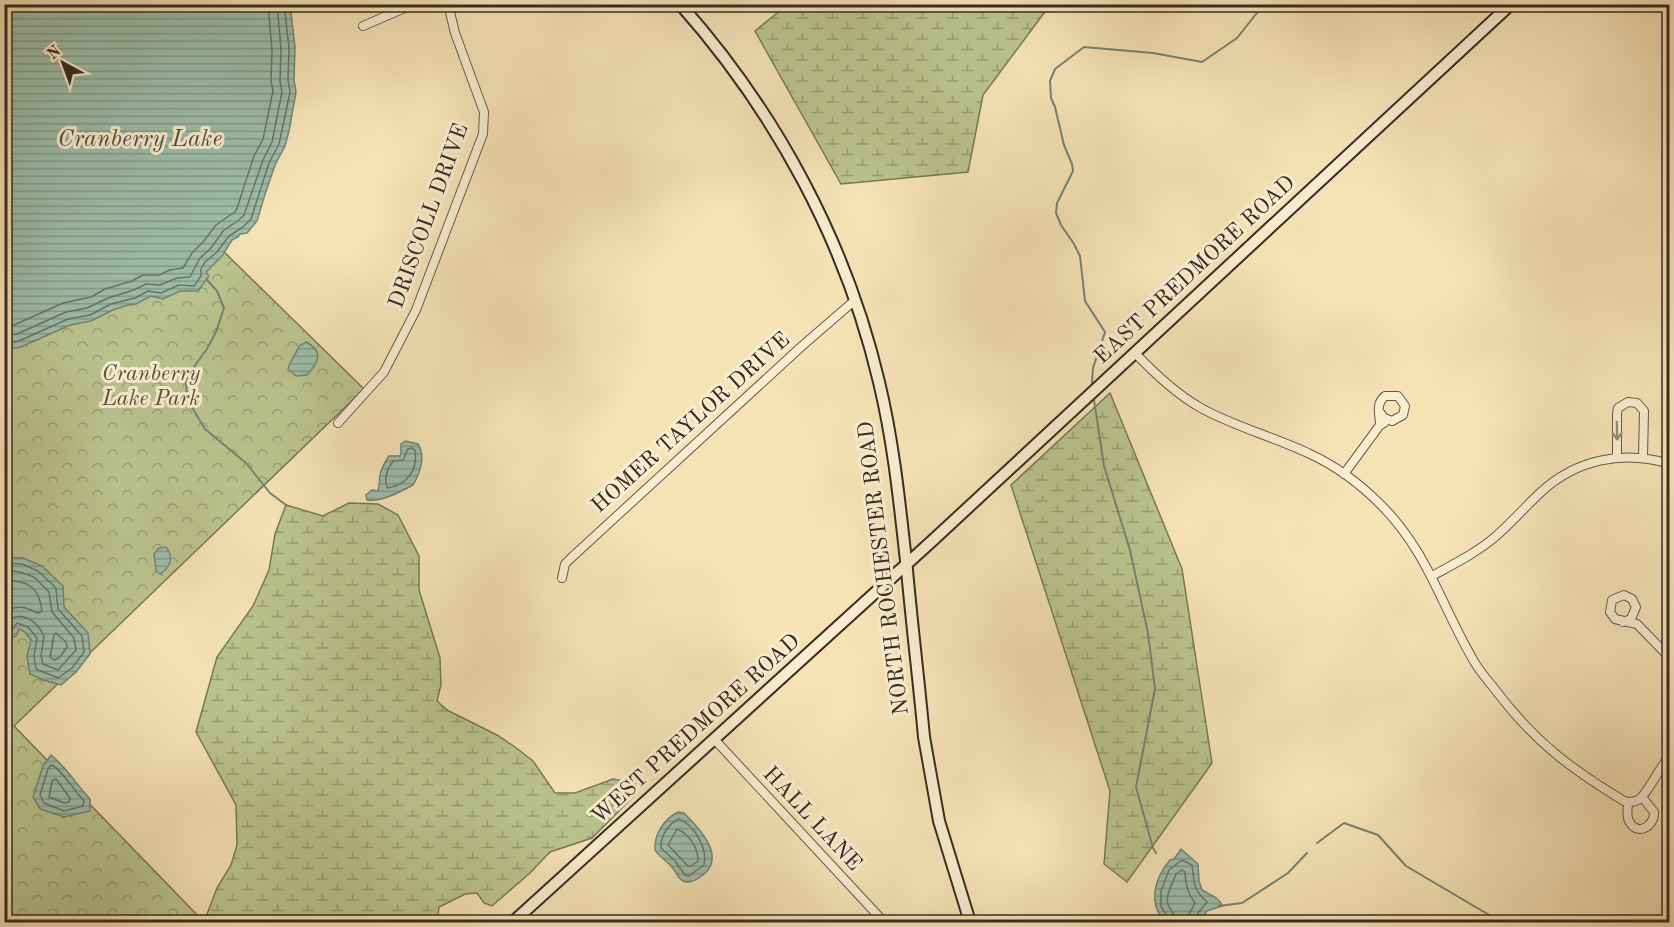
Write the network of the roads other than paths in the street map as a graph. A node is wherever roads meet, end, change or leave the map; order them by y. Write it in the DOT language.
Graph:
graph roads {
  1 [pos="414,4"];
  2 [pos="448,4"];
  3 [pos="680,4"];
  4 [pos="1506,6"];
  5 [pos="363,26"];
  6 [pos="854,301"];
  7 [pos="1135,353"];
  8 [pos="1379,411"];
  9 [pos="1392,421"];
  10 [pos="338,423"];
  11 [pos="1380,425"];
  12 [pos="1617,457"];
  13 [pos="1643,457"];
  14 [pos="1670,464"];
  15 [pos="1344,474"];
  16 [pos="906,565"];
  17 [pos="1432,576"];
  18 [pos="562,578"];
  19 [pos="1635,611"];
  20 [pos="1623,622"];
  21 [pos="1637,624"];
  22 [pos="1670,658"];
  23 [pos="715,740"];
  24 [pos="1670,756"];
  25 [pos="1642,797"];
  26 [pos="1628,802"];
  27 [pos="513,922"];
  28 [pos="884,922"];
  29 [pos="970,922"];
  1 -- 5 [label="street"];
  2 -- 10 [label="street, DRISCOLL DRIVE"];
  3 -- 6 [label="street, NORTH ROCHESTER ROAD"];
  4 -- 7 [label="street, EAST PREDMORE ROAD"];
  6 -- 16 [label="street, NORTH ROCHESTER ROAD"];
  6 -- 18 [label="street, HOMER TAYLOR DRIVE"];
  7 -- 15 [label="street"];
  7 -- 16 [label="street, EAST PREDMORE ROAD"];
  8 -- 9 [label="street"];
  8 -- 9 [label="street"];
  8 -- 11 [label="street"];
  9 -- 11 [label="street"];
  11 -- 15 [label="street"];
  12 -- 13 [label="street"];
  13 -- 12 [label="street, one-way"];
  12 -- 17 [label="street"];
  13 -- 14 [label="street"];
  15 -- 17 [label="street"];
  16 -- 23 [label="street, WEST PREDMORE ROAD"];
  16 -- 29 [label="street, NORTH ROCHESTER ROAD"];
  17 -- 26 [label="street"];
  19 -- 20 [label="street"];
  19 -- 20 [label="street"];
  19 -- 21 [label="street"];
  20 -- 21 [label="street"];
  21 -- 22 [label="street"];
  23 -- 27 [label="street, WEST PREDMORE ROAD"];
  23 -- 28 [label="street, HALL LANE"];
  24 -- 25 [label="street"];
  25 -- 26 [label="street"];
  25 -- 26 [label="street"];
}
